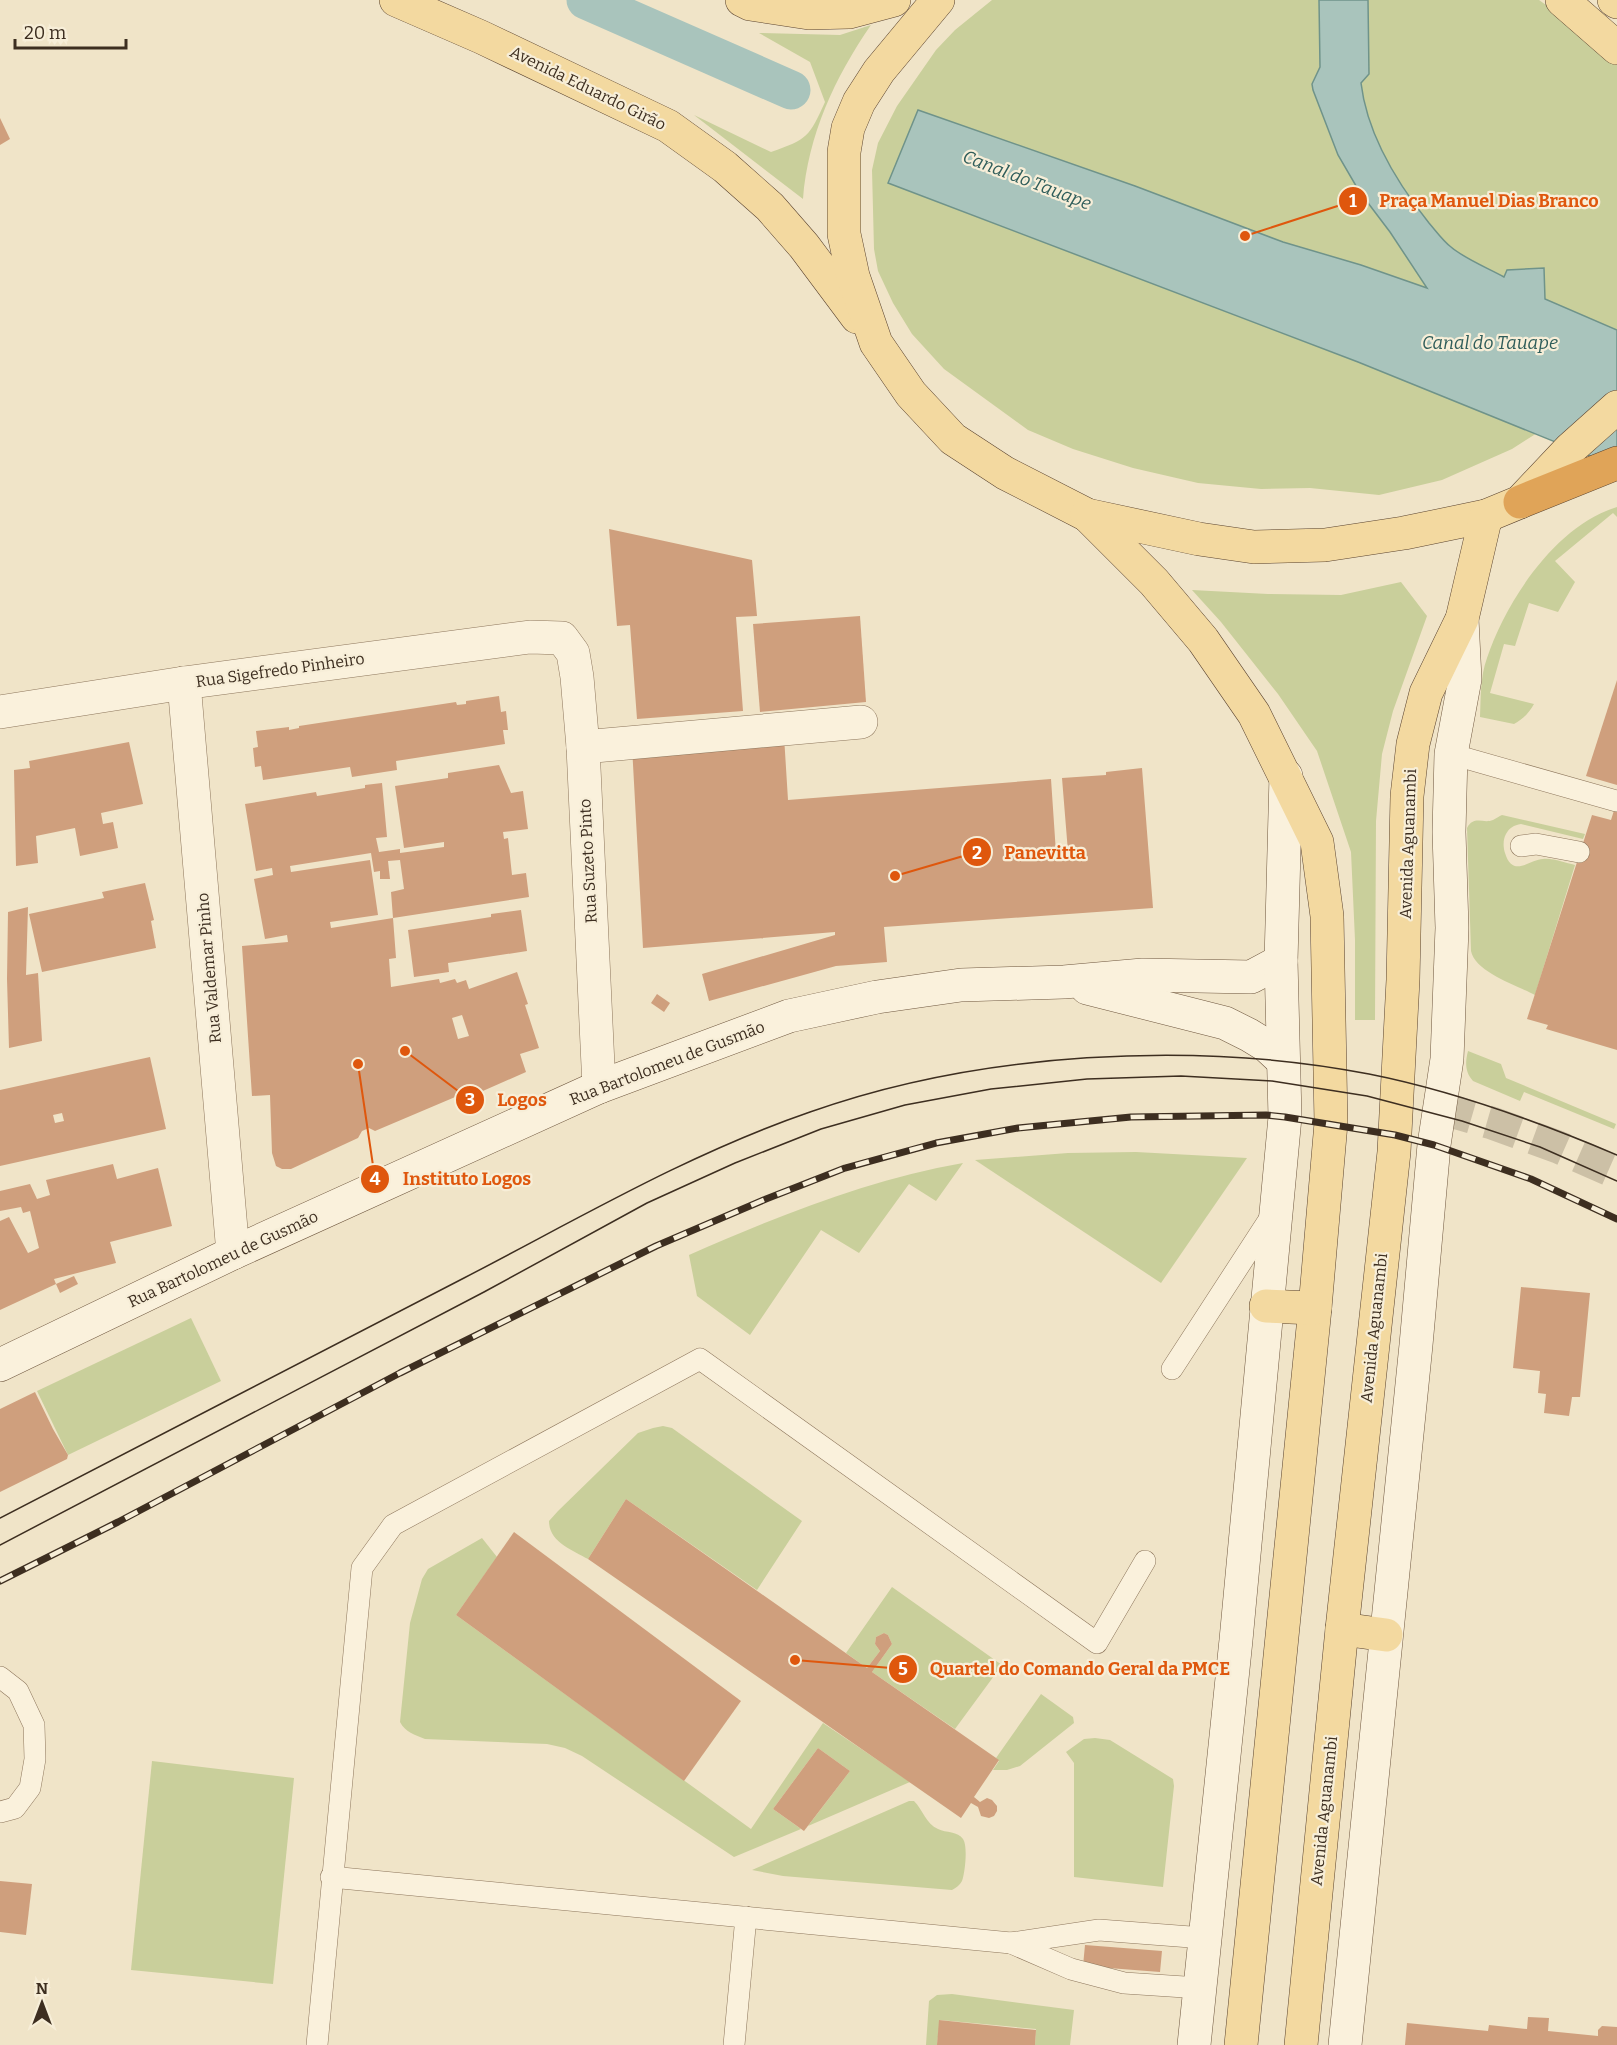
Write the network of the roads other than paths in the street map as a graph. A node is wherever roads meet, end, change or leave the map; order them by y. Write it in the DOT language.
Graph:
graph roads {
  1 [pos="396,0"];
  2 [pos="742,0"];
  3 [pos="894,0"];
  4 [pos="938,0"];
  5 [pos="1562,0"];
  6 [pos="1617,48"];
  7 [pos="876,343"];
  8 [pos="1617,406"];
  9 [pos="1617,463"];
  10 [pos="1520,502"];
  11 [pos="1086,515"];
  12 [pos="1486,516"];
  13 [pos="1462,619"];
  14 [pos="562,638"];
  15 [pos="184,683"];
  16 [pos="0,712"];
  17 [pos="861,722"];
  18 [pos="583,747"];
  19 [pos="1451,754"];
  20 [pos="1286,776"];
  21 [pos="1616,801"];
  22 [pos="1521,846"];
  23 [pos="1579,852"];
  24 [pos="1281,961"];
  25 [pos="1064,982"];
  26 [pos="1282,1060"];
  27 [pos="599,1087"];
  28 [pos="1276,1210"];
  29 [pos="233,1253"];
  30 [pos="1266,1306"];
  31 [pos="1316,1308"];
  32 [pos="0,1365"];
  33 [pos="1172,1369"];
  34 [pos="1145,1561"];
  35 [pos="1342,1629"];
  36 [pos="1386,1635"];
  37 [pos="0,1677"];
  38 [pos="0,1812"];
  39 [pos="332,1877"];
  40 [pos="746,1917"];
  41 [pos="1204,1938"];
  42 [pos="1011,1943"];
  43 [pos="1200,1988"];
  44 [pos="317,2045"];
  45 [pos="734,2045"];
  46 [pos="1194,2045"];
  47 [pos="1241,2045"];
  48 [pos="1301,2045"];
  49 [pos="1345,2045"];
  1 -- 7 [label="main road, Avenida Eduardo Girão"];
  2 -- 3 [label="main road"];
  4 -- 7 [label="main road"];
  5 -- 6 [label="main road"];
  7 -- 11 [label="main road"];
  8 -- 10 [label="main road"];
  9 -- 10 [label="highway"];
  10 -- 12 [label="main road"];
  11 -- 12 [label="main road"];
  11 -- 20 [label="main road"];
  12 -- 13 [label="main road, Avenida Aguanambi"];
  13 -- 19 [label="street, Avenida Aguanambi"];
  13 -- 35 [label="main road, Avenida Aguanambi"];
  14 -- 15 [label="street, Rua Sigefredo Pinheiro"];
  14 -- 18 [label="street, Rua Suzeto Pinto"];
  15 -- 16 [label="street, Rua Sigefredo Pinheiro"];
  15 -- 29 [label="street, Rua Valdemar Pinho"];
  17 -- 18 [label="street"];
  18 -- 27 [label="street, Rua Suzeto Pinto"];
  19 -- 21 [label="lane"];
  19 -- 36 [label="street, Avenida Aguanambi"];
  20 -- 24 [label="street"];
  20 -- 31 [label="main road"];
  22 -- 23 [label="lane"];
  24 -- 25 [label="street, Rua Bartolomeu de Gusmão"];
  24 -- 26 [label="street"];
  25 -- 26 [label="street, Rua Bartolomeu de Gusmão"];
  25 -- 27 [label="street, Rua Bartolomeu de Gusmão"];
  26 -- 28 [label="street"];
  27 -- 29 [label="street, Rua Bartolomeu de Gusmão"];
  28 -- 30 [label="street"];
  28 -- 33 [label="lane"];
  29 -- 32 [label="street, Rua Bartolomeu de Gusmão"];
  30 -- 31 [label="main road"];
  30 -- 41 [label="street"];
  31 -- 47 [label="main road"];
  34 -- 39 [label="lane"];
  35 -- 36 [label="main road"];
  35 -- 48 [label="main road, Avenida Aguanambi"];
  36 -- 49 [label="street, Avenida Aguanambi"];
  37 -- 38 [label="lane"];
  39 -- 40 [label="lane"];
  39 -- 44 [label="lane"];
  40 -- 42 [label="lane"];
  40 -- 45 [label="lane"];
  41 -- 42 [label="lane"];
  41 -- 43 [label="street"];
  42 -- 43 [label="lane"];
  43 -- 46 [label="street"];
}
